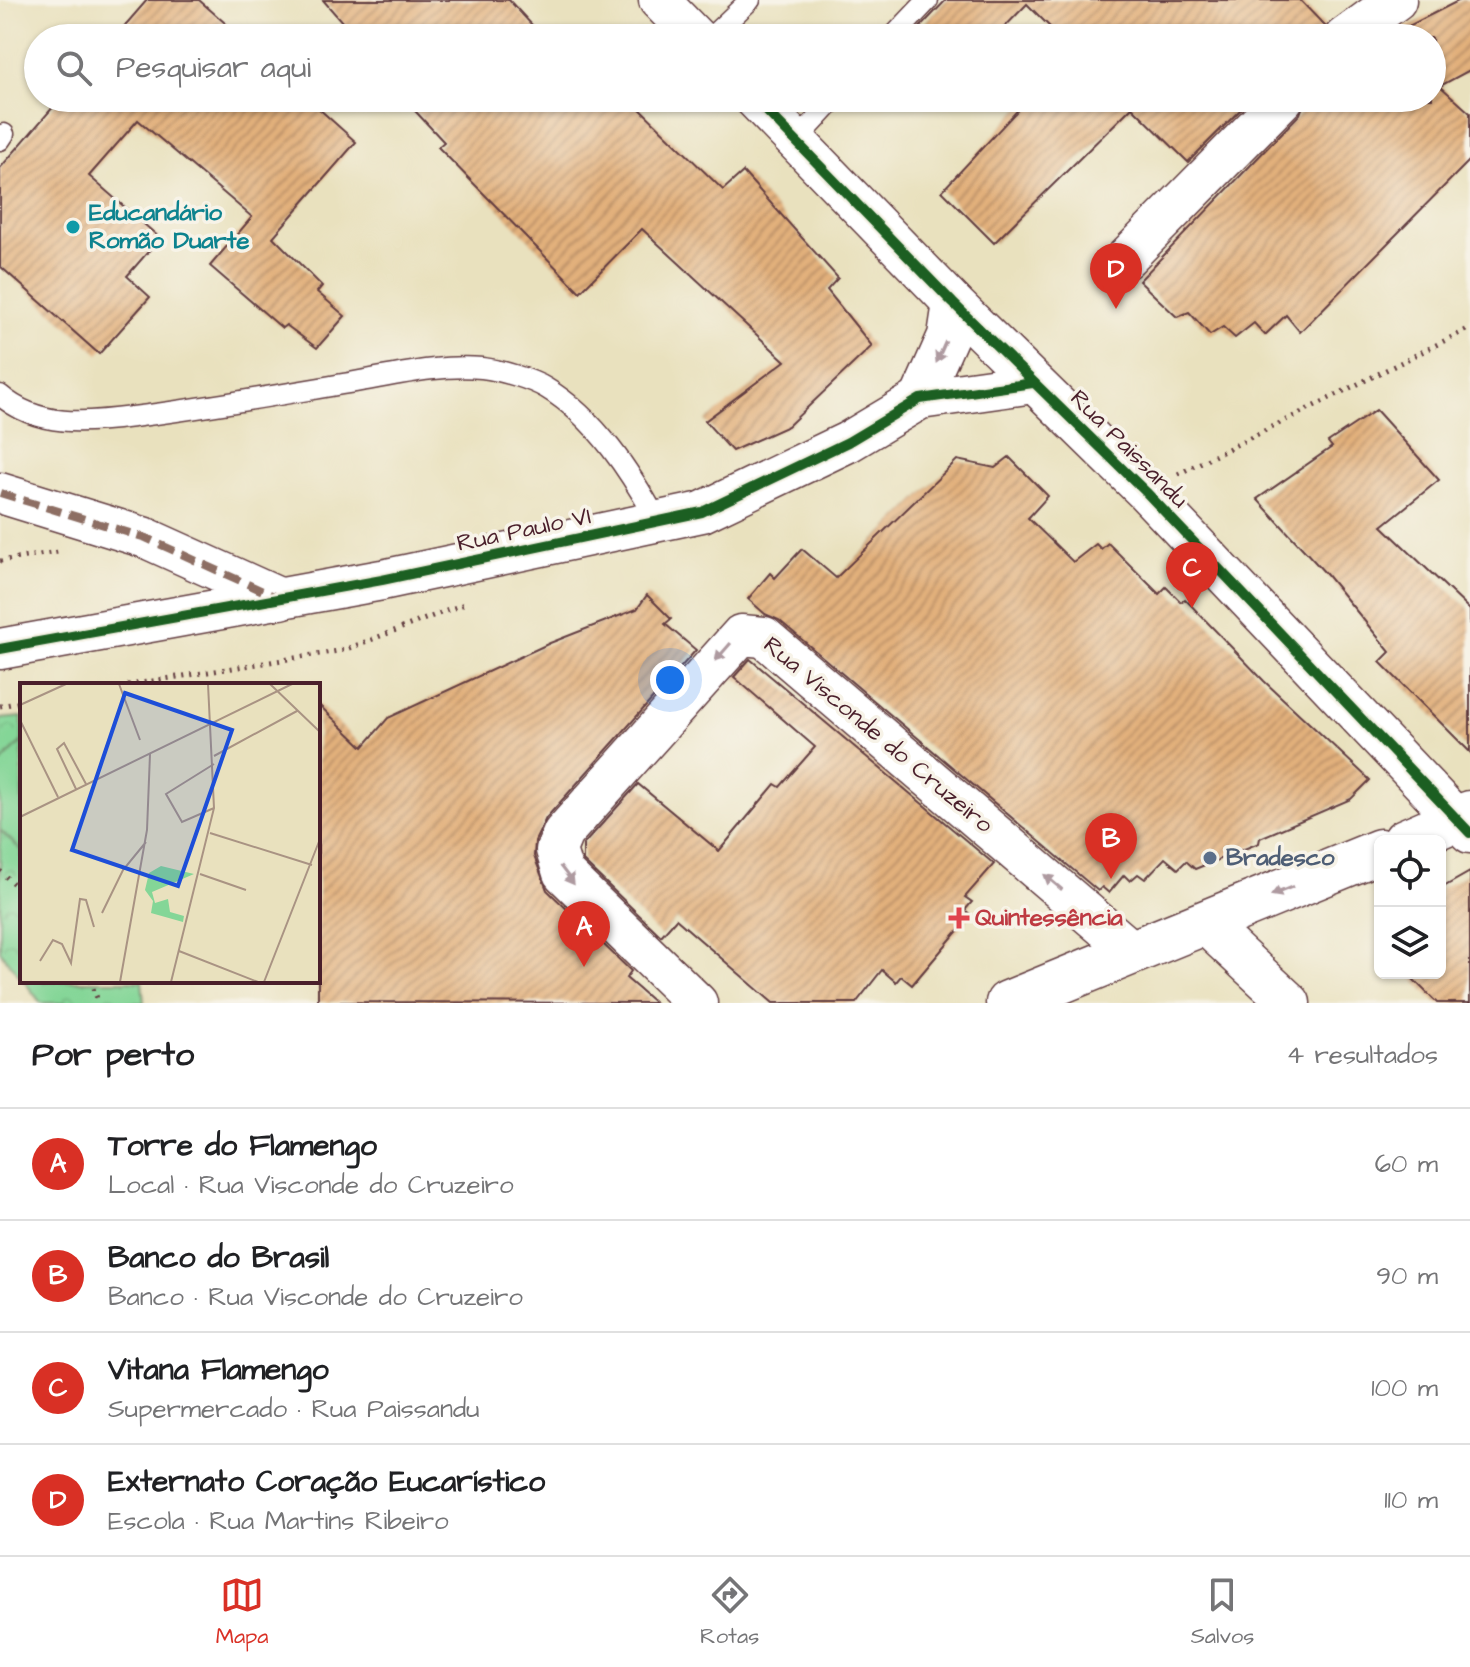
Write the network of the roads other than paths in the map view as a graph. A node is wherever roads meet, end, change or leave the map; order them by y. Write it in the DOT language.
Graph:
graph roads {
  1 [pos="659,0"];
  2 [pos="750,0"];
  3 [pos="928,0"];
  4 [pos="1396,0"];
  5 [pos="682,24"];
  6 [pos="725,24"];
  7 [pos="905,24"];
  8 [pos="1363,24"];
  9 [pos="768,112"];
  10 [pos="823,112"];
  11 [pos="1270,112"];
  12 [pos="796,141"];
  13 [pos="1125,259"];
  14 [pos="953,303"];
  15 [pos="1033,383"];
  16 [pos="0,395"];
  17 [pos="920,399"];
  18 [pos="0,493"];
  19 [pos="658,522"];
  20 [pos="281,599"];
  21 [pos="0,649"];
  22 [pos="1466,822"];
  23 [pos="1424,835"];
  24 [pos="1374,853"];
  25 [pos="1204,923"];
  26 [pos="1133,952"];
  27 [pos="697,1003"];
  28 [pos="1008,1003"];
  29 [pos="1290,1003"];
  1 -- 5 [label="street"];
  2 -- 6 [label="lane"];
  3 -- 7 [label="lane"];
  4 -- 8 [label="street"];
  9 -- 12 [label="street, Rua Paissandu"];
  10 -- 12 [label="lane"];
  11 -- 13 [label="street"];
  12 -- 14 [label="street, Rua Paissandu"];
  14 -- 15 [label="street, Rua Paissandu"];
  14 -- 17 [label="street, one-way"];
  15 -- 17 [label="street, Rua Paulo VI"];
  15 -- 22 [label="street, Rua Paissandu"];
  16 -- 19 [label="lane"];
  17 -- 19 [label="street, Rua Paulo VI"];
  18 -- 20 [label="street"];
  19 -- 20 [label="street, Rua Paulo VI"];
  20 -- 21 [label="street, Rua Paulo VI"];
  22 -- 23 [label="street"];
  24 -- 25 [label="street, one-way"];
  25 -- 26 [label="street"];
  25 -- 29 [label="street"];
  26 -- 27 [label="street, Rua Visconde do Cruzeiro, one-way"];
  26 -- 28 [label="street"];
}
